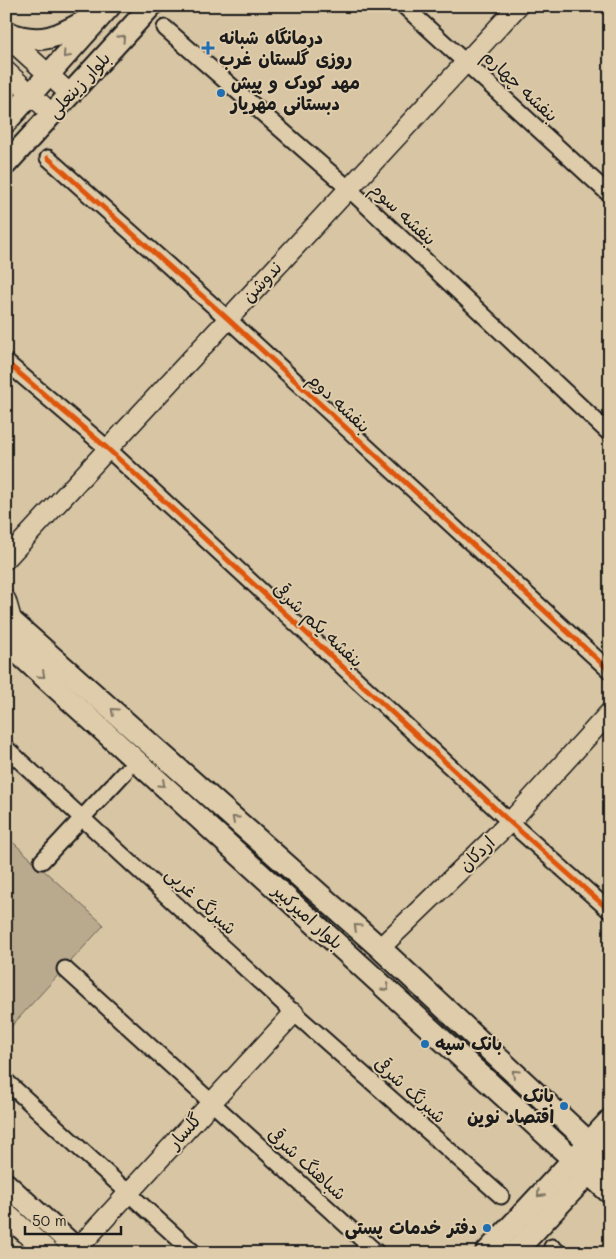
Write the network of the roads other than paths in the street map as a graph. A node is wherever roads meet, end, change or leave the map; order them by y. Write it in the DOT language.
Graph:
graph roads {
  1 [pos="152,6"];
  2 [pos="404,6"];
  3 [pos="518,6"];
  4 [pos="110,7"];
  5 [pos="166,28"];
  6 [pos="6,34"];
  7 [pos="466,62"];
  8 [pos="6,71"];
  9 [pos="49,74"];
  10 [pos="32,94"];
  11 [pos="70,94"];
  12 [pos="52,114"];
  13 [pos="6,122"];
  14 [pos="48,158"];
  15 [pos="6,164"];
  16 [pos="349,189"];
  17 [pos="610,195"];
  18 [pos="228,319"];
  19 [pos="6,362"];
  20 [pos="610,434"];
  21 [pos="108,449"];
  22 [pos="6,559"];
  23 [pos="6,600"];
  24 [pos="9,619"];
  25 [pos="6,642"];
  26 [pos="610,671"];
  27 [pos="610,712"];
  28 [pos="6,748"];
  29 [pos="125,772"];
  30 [pos="83,817"];
  31 [pos="510,822"];
  32 [pos="42,861"];
  33 [pos="610,910"];
  34 [pos="380,948"];
  35 [pos="64,969"];
  36 [pos="294,1012"];
  37 [pos="6,1082"];
  38 [pos="211,1102"];
  39 [pos="610,1120"];
  40 [pos="603,1153"];
  41 [pos="573,1159"];
  42 [pos="589,1173"];
  43 [pos="6,1184"];
  44 [pos="610,1192"];
  45 [pos="128,1193"];
  46 [pos="501,1196"];
  47 [pos="6,1214"];
  48 [pos="79,1251"];
  49 [pos="49,1253"];
  50 [pos="194,1253"];
  51 [pos="377,1253"];
  52 [pos="486,1253"];
  53 [pos="514,1253"];
  11 -- 1 [label="main road, بلوار زینعلی, one-way"];
  2 -- 7 [label="street, بنفشه چهارم"];
  3 -- 7 [label="street, ندوشن"];
  4 -- 6 [label="main road"];
  4 -- 9 [label="main road, بلوار زینعلی, one-way"];
  5 -- 16 [label="street, بنفشه سوم"];
  6 -- 9 [label="street"];
  7 -- 16 [label="street, ندوشن"];
  7 -- 17 [label="street, بنفشه چهارم"];
  8 -- 10 [label="street"];
  9 -- 10 [label="main road, بلوار زینعلی"];
  9 -- 11 [label="street"];
  10 -- 12 [label="street"];
  10 -- 13 [label="main road, بلوار زینعلی"];
  11 -- 12 [label="main road, بلوار زینعلی"];
  12 -- 15 [label="main road, بلوار زینعلی"];
  14 -- 18 [label="street, بنفشه دوم"];
  16 -- 18 [label="street, ندوشن"];
  16 -- 20 [label="street, بنفشه سوم"];
  18 -- 21 [label="street, ندوشن"];
  18 -- 26 [label="street, بنفشه دوم"];
  19 -- 21 [label="street, بنفشه یکم شرقی"];
  21 -- 22 [label="street, ندوشن"];
  21 -- 31 [label="street, بنفشه یکم شرقی"];
  23 -- 24 [label="street"];
  34 -- 24 [label="main road, بلوار امیرکبیر, one-way"];
  25 -- 41 [label="main road, بلوار امیرکبیر, one-way"];
  27 -- 31 [label="street, اردکان"];
  28 -- 30 [label="street, شبرنگ غربی"];
  29 -- 30 [label="street"];
  30 -- 32 [label="street"];
  30 -- 36 [label="street, شبرنگ غربی"];
  31 -- 33 [label="street, بنفشه یکم شرقی"];
  31 -- 34 [label="street, اردکان"];
  40 -- 34 [label="main road, بلوار امیرکبیر, one-way"];
  35 -- 38 [label="street, شباهنگ شرقی"];
  36 -- 38 [label="street, گلسار"];
  36 -- 46 [label="street, شبرنگ شرقی"];
  37 -- 45 [label="street"];
  38 -- 45 [label="street, گلسار"];
  38 -- 51 [label="street, شباهنگ شرقی"];
  39 -- 40 [label="main road"];
  40 -- 41 [label="main road"];
  40 -- 42 [label="main road"];
  41 -- 42 [label="main road, بلوار امیرکبیر"];
  41 -- 52 [label="main road, one-way"];
  42 -- 44 [label="main road, بلوار امیرکبیر"];
  42 -- 53 [label="main road"];
  43 -- 48 [label="main road"];
  45 -- 48 [label="street, گلسار"];
  45 -- 50 [label="street"];
  47 -- 49 [label="main road"];
}
